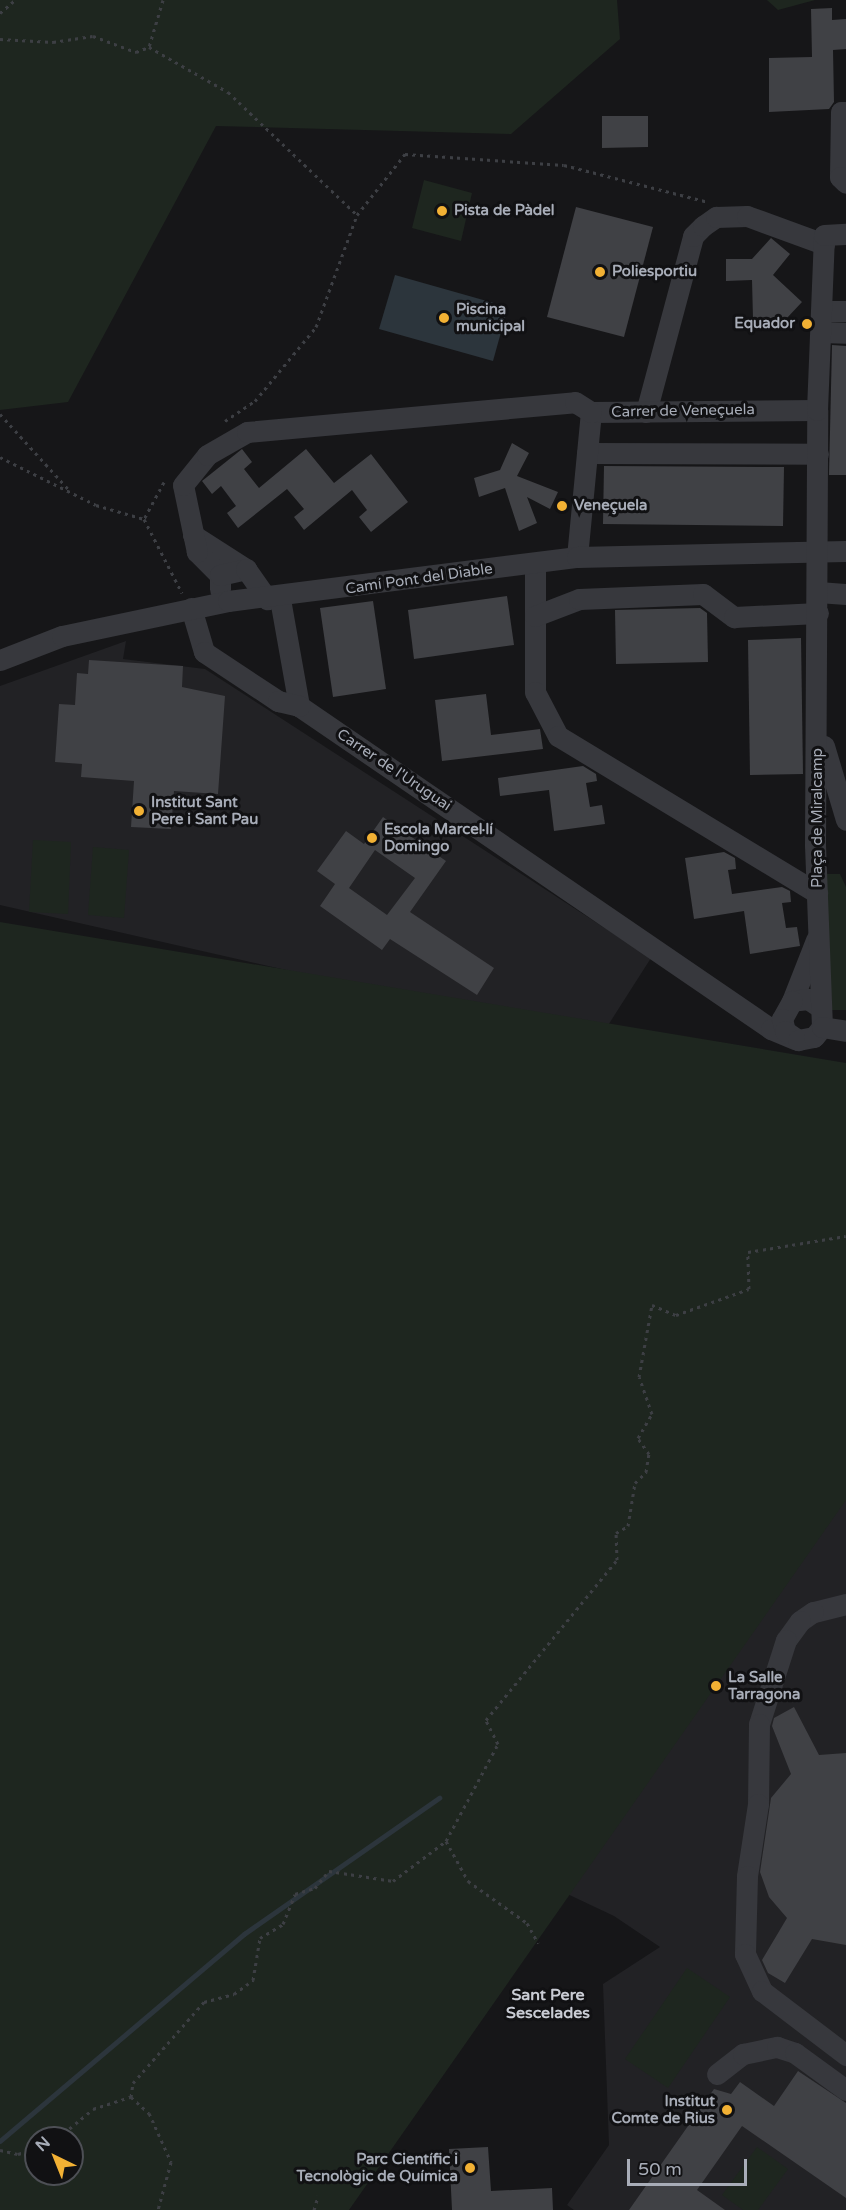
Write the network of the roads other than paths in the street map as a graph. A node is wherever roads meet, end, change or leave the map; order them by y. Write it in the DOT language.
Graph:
graph roads {
  1 [pos="846,111"];
  2 [pos="846,183"];
  3 [pos="846,234"];
  4 [pos="824,239"];
  5 [pos="822,311"];
  6 [pos="846,311"];
  7 [pos="821,332"];
  8 [pos="846,333"];
  9 [pos="817,410"];
  10 [pos="591,412"];
  11 [pos="646,412"];
  12 [pos="587,453"];
  13 [pos="818,454"];
  14 [pos="193,535"];
  15 [pos="819,548"];
  16 [pos="846,551"];
  17 [pos="578,557"];
  18 [pos="535,563"];
  19 [pos="246,569"];
  20 [pos="220,575"];
  21 [pos="818,591"];
  22 [pos="846,594"];
  23 [pos="273,599"];
  24 [pos="228,601"];
  25 [pos="191,608"];
  26 [pos="818,613"];
  27 [pos="535,616"];
  28 [pos="0,660"];
  29 [pos="299,706"];
  30 [pos="818,727"];
  31 [pos="846,820"];
  32 [pos="817,893"];
  33 [pos="819,934"];
  34 [pos="728,997"];
  35 [pos="788,1005"];
  36 [pos="821,1017"];
  37 [pos="846,1031"];
  38 [pos="798,1040"];
  39 [pos="846,1604"];
  40 [pos="846,2055"];
  41 [pos="717,2074"];
  42 [pos="846,2090"];
  1 -- 2 [label="street"];
  3 -- 4 [label="street"];
  4 -- 5 [label="street"];
  4 -- 11 [label="street"];
  5 -- 6 [label="street"];
  5 -- 7 [label="street"];
  7 -- 8 [label="street"];
  7 -- 9 [label="street"];
  9 -- 11 [label="street, Carrer de Veneçuela"];
  9 -- 13 [label="street"];
  10 -- 11 [label="street, Carrer de Veneçuela"];
  10 -- 12 [label="street, Carrer de Veneçuela"];
  10 -- 14 [label="street"];
  12 -- 13 [label="street"];
  12 -- 17 [label="street, Carrer de Veneçuela"];
  13 -- 15 [label="street"];
  14 -- 19 [label="street"];
  14 -- 20 [label="street"];
  15 -- 16 [label="street, Camí Pont del Diable"];
  15 -- 17 [label="street, Camí Pont del Diable"];
  15 -- 21 [label="street"];
  17 -- 18 [label="street, Camí Pont del Diable"];
  18 -- 23 [label="street, Camí Pont del Diable"];
  18 -- 27 [label="street"];
  19 -- 20 [label="street"];
  19 -- 23 [label="street"];
  20 -- 24 [label="street"];
  21 -- 22 [label="street"];
  21 -- 26 [label="street"];
  23 -- 24 [label="street, Camí Pont del Diable"];
  23 -- 29 [label="street"];
  24 -- 25 [label="street, Camí Pont del Diable"];
  25 -- 28 [label="street, Camí Pont del Diable"];
  25 -- 29 [label="street, Carrer de l'Uruguai"];
  26 -- 27 [label="street"];
  26 -- 30 [label="street"];
  27 -- 32 [label="street"];
  29 -- 34 [label="street, Carrer de l'Uruguai"];
  30 -- 31 [label="street, Plaça de Miralcamp"];
  30 -- 32 [label="street, Plaça de Miralcamp"];
  32 -- 33 [label="street, Plaça de Miralcamp"];
  33 -- 35 [label="street, Plaça de Miralcamp"];
  33 -- 36 [label="street, Plaça de Miralcamp"];
  34 -- 35 [label="street"];
  34 -- 38 [label="street"];
  35 -- 36 [label="street"];
  35 -- 38 [label="street"];
  36 -- 37 [label="street"];
  36 -- 38 [label="street"];
  39 -- 40 [label="street"];
  41 -- 42 [label="street"];
}
